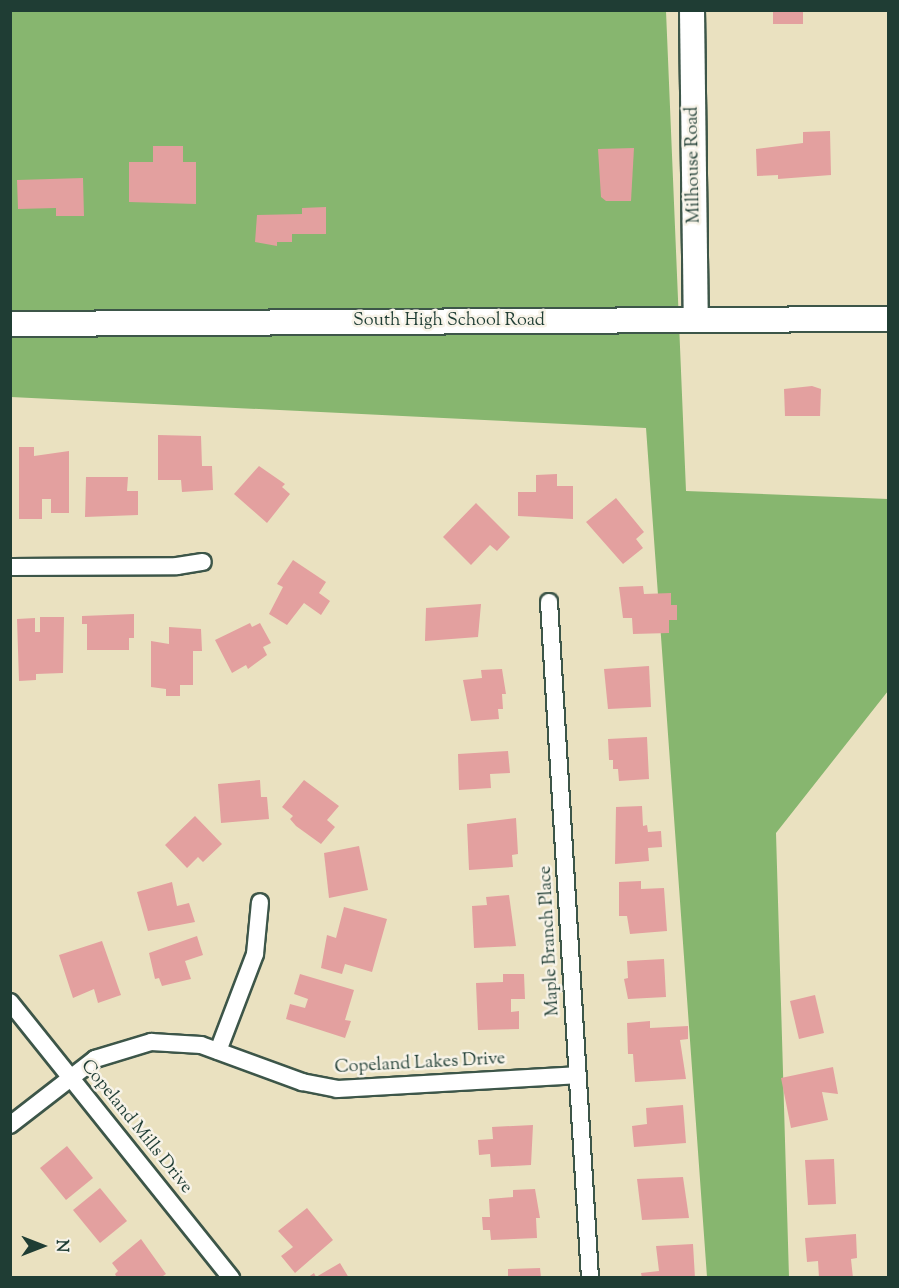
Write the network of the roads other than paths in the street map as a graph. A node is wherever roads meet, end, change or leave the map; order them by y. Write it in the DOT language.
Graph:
graph roads {
  1 [pos="692,10"];
  2 [pos="696,319"];
  3 [pos="888,319"];
  4 [pos="10,324"];
  5 [pos="203,562"];
  6 [pos="10,567"];
  7 [pos="549,602"];
  8 [pos="260,902"];
  9 [pos="10,1002"];
  10 [pos="218,1051"];
  11 [pos="577,1075"];
  12 [pos="70,1076"];
  13 [pos="10,1125"];
  14 [pos="231,1278"];
  15 [pos="590,1278"];
  1 -- 2 [label="main road, Milhouse Road"];
  2 -- 3 [label="main road, South High School Road"];
  2 -- 4 [label="main road, South High School Road"];
  5 -- 6 [label="street"];
  7 -- 11 [label="street, Maple Branch Place"];
  8 -- 10 [label="street"];
  9 -- 12 [label="street, Copeland Mills Drive"];
  10 -- 11 [label="street, Copeland Lakes Drive"];
  10 -- 12 [label="street, Copeland Lakes Drive"];
  11 -- 15 [label="street, Maple Branch Place"];
  12 -- 13 [label="street, Copeland Lakes Drive"];
  12 -- 14 [label="street, Copeland Mills Drive"];
}
